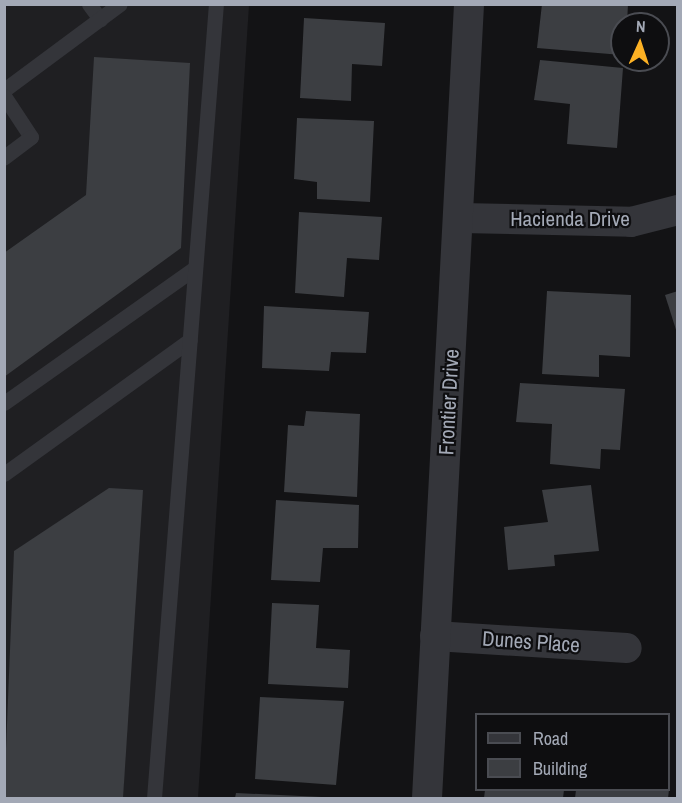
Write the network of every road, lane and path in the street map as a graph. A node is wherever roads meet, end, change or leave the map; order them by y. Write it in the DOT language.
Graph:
graph roads {
  1 [pos="89,4"];
  2 [pos="120,4"];
  3 [pos="216,4"];
  4 [pos="469,4"];
  5 [pos="100,19"];
  6 [pos="4,90"];
  7 [pos="4,96"];
  8 [pos="4,157"];
  9 [pos="678,210"];
  10 [pos="461,218"];
  11 [pos="195,268"];
  12 [pos="190,340"];
  13 [pos="4,403"];
  14 [pos="4,474"];
  15 [pos="435,636"];
  16 [pos="627,648"];
  17 [pos="154,798"];
  18 [pos="427,798"];
  1 -- 5 [label="lane"];
  2 -- 5 [label="lane"];
  3 -- 11 [label="lane"];
  4 -- 10 [label="street, Frontier Drive"];
  5 -- 6 [label="lane"];
  7 -- 8 [label="lane"];
  9 -- 10 [label="street, Hacienda Drive"];
  10 -- 15 [label="street, Frontier Drive"];
  11 -- 12 [label="lane"];
  11 -- 13 [label="lane"];
  12 -- 14 [label="lane"];
  12 -- 17 [label="lane"];
  15 -- 16 [label="street, Dunes Place"];
  15 -- 18 [label="street, Frontier Drive"];
}
